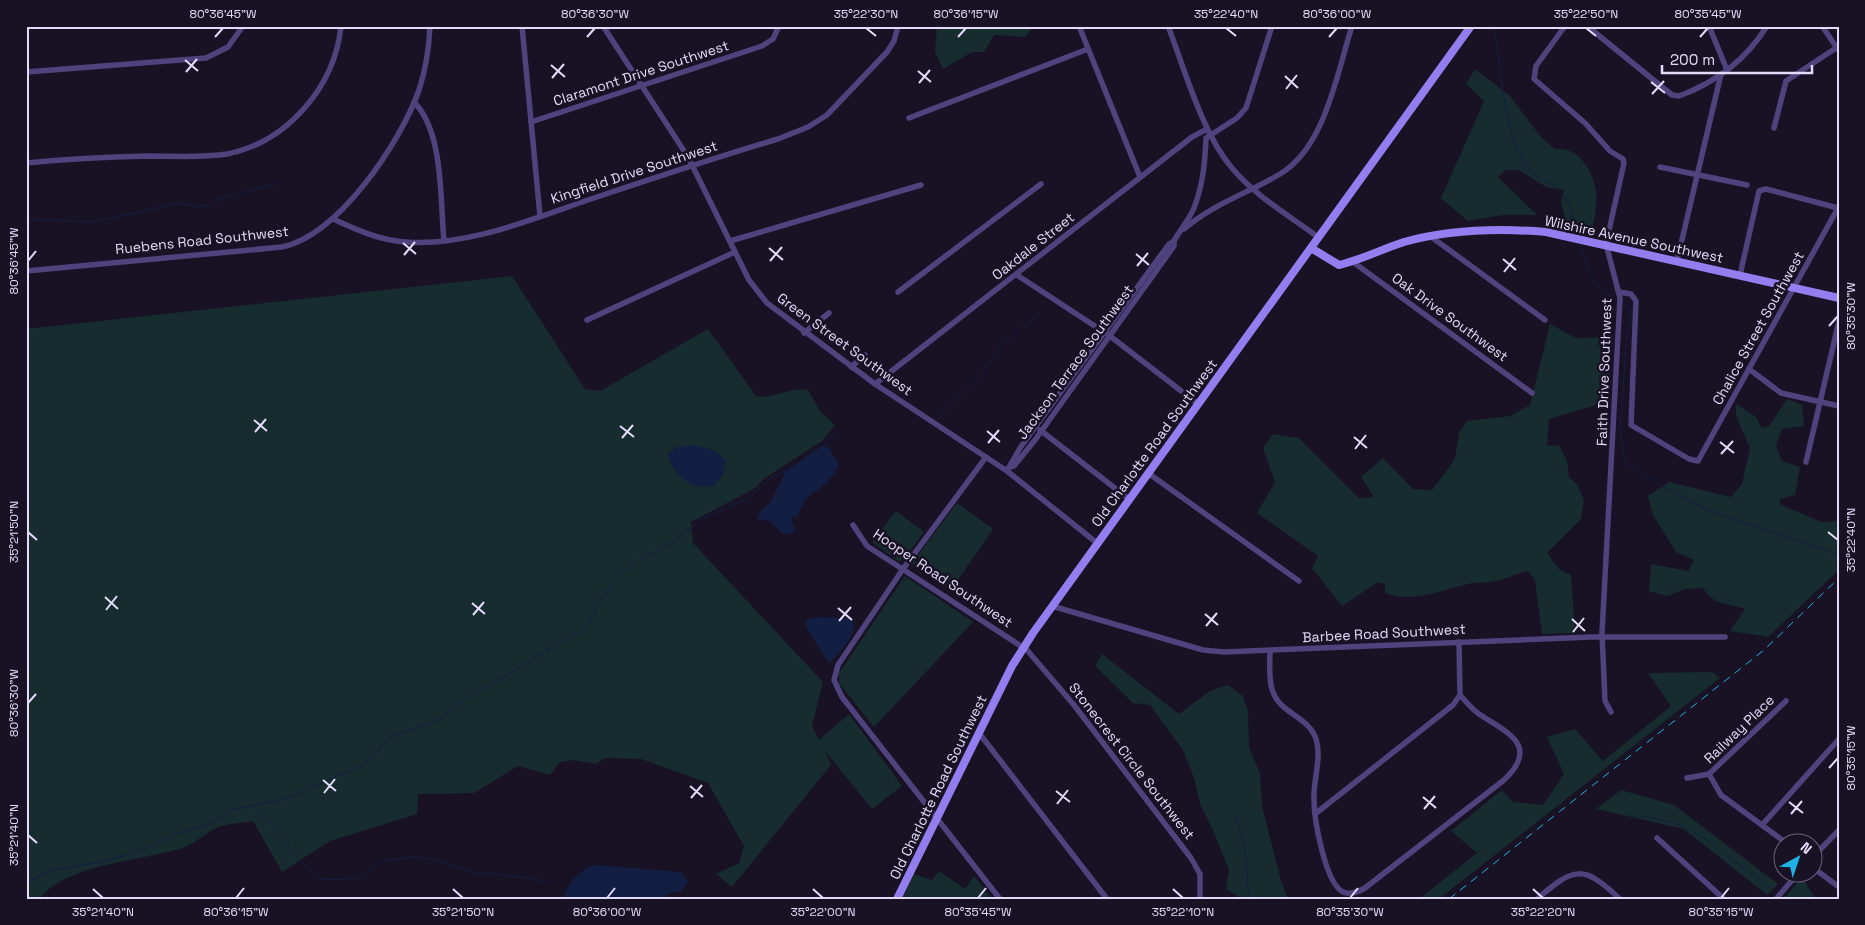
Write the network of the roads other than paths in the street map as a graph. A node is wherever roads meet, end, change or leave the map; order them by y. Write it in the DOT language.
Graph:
graph roads {
  1 [pos="243,26"];
  2 [pos="341,26"];
  3 [pos="430,26"];
  4 [pos="522,26"];
  5 [pos="602,26"];
  6 [pos="779,26"];
  7 [pos="898,26"];
  8 [pos="1079,26"];
  9 [pos="1168,26"];
  10 [pos="1272,26"];
  11 [pos="1352,26"];
  12 [pos="1471,26"];
  13 [pos="1565,26"];
  14 [pos="1587,26"];
  15 [pos="1709,26"];
  16 [pos="1767,26"];
  17 [pos="1822,26"];
  18 [pos="1088,48"];
  19 [pos="1838,50"];
  20 [pos="1727,70"];
  21 [pos="26,72"];
  22 [pos="1721,74"];
  23 [pos="643,86"];
  24 [pos="414,102"];
  25 [pos="908,118"];
  26 [pos="531,122"];
  27 [pos="1774,128"];
  28 [pos="1207,129"];
  29 [pos="1210,135"];
  30 [pos="26,163"];
  31 [pos="692,165"];
  32 [pos="1660,167"];
  33 [pos="1697,174"];
  34 [pos="1140,177"];
  35 [pos="921,184"];
  36 [pos="1041,184"];
  37 [pos="1747,185"];
  38 [pos="1254,189"];
  39 [pos="1838,207"];
  40 [pos="540,216"];
  41 [pos="334,219"];
  42 [pos="1181,232"];
  43 [pos="1430,236"];
  44 [pos="1318,237"];
  45 [pos="444,241"];
  46 [pos="730,241"];
  47 [pos="1606,244"];
  48 [pos="1311,248"];
  49 [pos="735,252"];
  50 [pos="1677,261"];
  51 [pos="1353,262"];
  52 [pos="26,271"];
  53 [pos="1017,275"];
  54 [pos="1740,275"];
  55 [pos="1794,288"];
  56 [pos="898,292"];
  57 [pos="1620,298"];
  58 [pos="1839,298"];
  59 [pos="828,313"];
  60 [pos="587,320"];
  61 [pos="1545,320"];
  62 [pos="1839,321"];
  63 [pos="804,333"];
  64 [pos="1107,334"];
  65 [pos="865,355"];
  66 [pos="851,367"];
  67 [pos="1750,369"];
  68 [pos="875,384"];
  69 [pos="1532,393"];
  70 [pos="1820,402"];
  71 [pos="1198,404"];
  72 [pos="1839,406"];
  73 [pos="1038,429"];
  74 [pos="986,457"];
  75 [pos="1806,462"];
  76 [pos="1008,470"];
  77 [pos="1148,473"];
  78 [pos="1129,499"];
  79 [pos="853,525"];
  80 [pos="1097,543"];
  81 [pos="903,569"];
  82 [pos="1299,581"];
  83 [pos="1052,606"];
  84 [pos="1725,636"];
  85 [pos="1602,637"];
  86 [pos="1459,642"];
  87 [pos="1024,647"];
  88 [pos="1270,651"];
  89 [pos="1460,695"];
  90 [pos="1786,701"];
  91 [pos="1611,712"];
  92 [pos="980,733"];
  93 [pos="1839,739"];
  94 [pos="1709,774"];
  95 [pos="1687,778"];
  96 [pos="1315,814"];
  97 [pos="936,820"];
  98 [pos="1762,825"];
  99 [pos="1839,830"];
  100 [pos="1772,832"];
  101 [pos="1657,838"];
  102 [pos="1822,848"];
  103 [pos="1822,874"];
  104 [pos="1790,882"];
  105 [pos="1839,887"];
  106 [pos="897,899"];
  107 [pos="1000,899"];
  108 [pos="1107,899"];
  109 [pos="1200,899"];
  110 [pos="1537,899"];
  111 [pos="1620,899"];
  112 [pos="1724,899"];
  113 [pos="1776,899"];
  1 -- 21 [label="street"];
  2 -- 30 [label="street"];
  3 -- 24 [label="street, Ruebens Road Southwest"];
  4 -- 26 [label="street"];
  5 -- 23 [label="street, Green Street Southwest"];
  6 -- 23 [label="street, Claramont Drive Southwest"];
  7 -- 31 [label="street, Kingfield Drive Southwest"];
  8 -- 18 [label="street"];
  9 -- 28 [label="street"];
  10 -- 29 [label="street"];
  11 -- 38 [label="street, Jackson Terrace Southwest"];
  12 -- 44 [label="main road, Old Charlotte Road Southwest"];
  13 -- 47 [label="street, Faith Drive Southwest"];
  14 -- 22 [label="street"];
  15 -- 20 [label="street"];
  16 -- 20 [label="street"];
  17 -- 19 [label="street"];
  18 -- 25 [label="street"];
  18 -- 34 [label="street"];
  19 -- 27 [label="street"];
  20 -- 22 [label="street"];
  22 -- 33 [label="street"];
  23 -- 26 [label="street, Claramont Drive Southwest"];
  23 -- 31 [label="street, Green Street Southwest"];
  24 -- 41 [label="street, Ruebens Road Southwest"];
  24 -- 45 [label="street"];
  26 -- 40 [label="street"];
  28 -- 29 [label="street"];
  28 -- 34 [label="street, Oakdale Street"];
  29 -- 38 [label="street"];
  29 -- 42 [label="street, Jackson Terrace Southwest"];
  31 -- 40 [label="street, Kingfield Drive Southwest"];
  31 -- 46 [label="street, Green Street Southwest"];
  32 -- 33 [label="street"];
  33 -- 37 [label="street"];
  33 -- 50 [label="street"];
  34 -- 53 [label="street, Oakdale Street"];
  35 -- 46 [label="street"];
  36 -- 56 [label="street"];
  38 -- 42 [label="street, Jackson Terrace Southwest"];
  38 -- 44 [label="street"];
  39 -- 54 [label="street"];
  39 -- 55 [label="street, Chalice Street Southwest"];
  40 -- 45 [label="street, Kingfield Drive Southwest"];
  41 -- 45 [label="street, Kingfield Drive Southwest"];
  41 -- 52 [label="street, Ruebens Road Southwest"];
  42 -- 64 [label="street, Jackson Terrace Southwest"];
  43 -- 47 [label="main road, Wilshire Avenue Southwest"];
  43 -- 51 [label="main road, Wilshire Avenue Southwest"];
  43 -- 61 [label="street"];
  44 -- 48 [label="main road, Old Charlotte Road Southwest"];
  46 -- 49 [label="street, Green Street Southwest"];
  47 -- 50 [label="main road, Wilshire Avenue Southwest"];
  47 -- 57 [label="street, Faith Drive Southwest"];
  48 -- 51 [label="main road, Wilshire Avenue Southwest"];
  48 -- 71 [label="main road, Old Charlotte Road Southwest"];
  49 -- 60 [label="street"];
  49 -- 63 [label="street, Green Street Southwest"];
  50 -- 54 [label="main road, Wilshire Avenue Southwest"];
  51 -- 69 [label="street, Oak Drive Southwest"];
  53 -- 64 [label="street"];
  53 -- 68 [label="street, Oakdale Street"];
  54 -- 55 [label="main road, Wilshire Avenue Southwest"];
  55 -- 58 [label="main road, Wilshire Avenue Southwest"];
  55 -- 67 [label="street, Chalice Street Southwest"];
  57 -- 67 [label="street, Chalice Street Southwest"];
  57 -- 85 [label="street, Faith Drive Southwest"];
  59 -- 63 [label="street"];
  62 -- 70 [label="street"];
  63 -- 66 [label="street, Green Street Southwest"];
  64 -- 71 [label="street"];
  64 -- 73 [label="street, Jackson Terrace Southwest"];
  65 -- 66 [label="street"];
  66 -- 68 [label="street, Green Street Southwest"];
  67 -- 70 [label="street"];
  68 -- 74 [label="street, Green Street Southwest"];
  70 -- 72 [label="street"];
  70 -- 75 [label="street"];
  71 -- 77 [label="main road, Old Charlotte Road Southwest"];
  73 -- 76 [label="street, Jackson Terrace Southwest"];
  73 -- 78 [label="street"];
  74 -- 76 [label="street, Green Street Southwest"];
  74 -- 81 [label="street"];
  76 -- 80 [label="street, Green Street Southwest"];
  77 -- 78 [label="main road, Old Charlotte Road Southwest"];
  77 -- 82 [label="street"];
  78 -- 80 [label="main road, Old Charlotte Road Southwest"];
  79 -- 81 [label="street, Hooper Road Southwest"];
  80 -- 83 [label="main road, Old Charlotte Road Southwest"];
  81 -- 87 [label="street, Hooper Road Southwest"];
  81 -- 97 [label="street"];
  83 -- 87 [label="main road, Old Charlotte Road Southwest"];
  83 -- 88 [label="street, Barbee Road Southwest"];
  84 -- 85 [label="street, Barbee Road Southwest"];
  85 -- 86 [label="street, Barbee Road Southwest"];
  85 -- 91 [label="street, Faith Drive Southwest"];
  86 -- 88 [label="street, Barbee Road Southwest"];
  86 -- 89 [label="street"];
  87 -- 92 [label="main road, Old Charlotte Road Southwest"];
  87 -- 109 [label="street, Stonecrest Circle Southwest"];
  88 -- 96 [label="street"];
  89 -- 96 [label="street"];
  89 -- 96 [label="street"];
  90 -- 94 [label="street, Railway Place"];
  92 -- 97 [label="main road, Old Charlotte Road Southwest"];
  92 -- 108 [label="street"];
  93 -- 98 [label="street"];
  94 -- 95 [label="street"];
  94 -- 98 [label="street"];
  97 -- 106 [label="main road, Old Charlotte Road Southwest"];
  97 -- 107 [label="street"];
  98 -- 100 [label="street"];
  99 -- 102 [label="street"];
  101 -- 112 [label="street"];
  103 -- 105 [label="street"];
  104 -- 113 [label="street"];
  110 -- 111 [label="street"];
}
